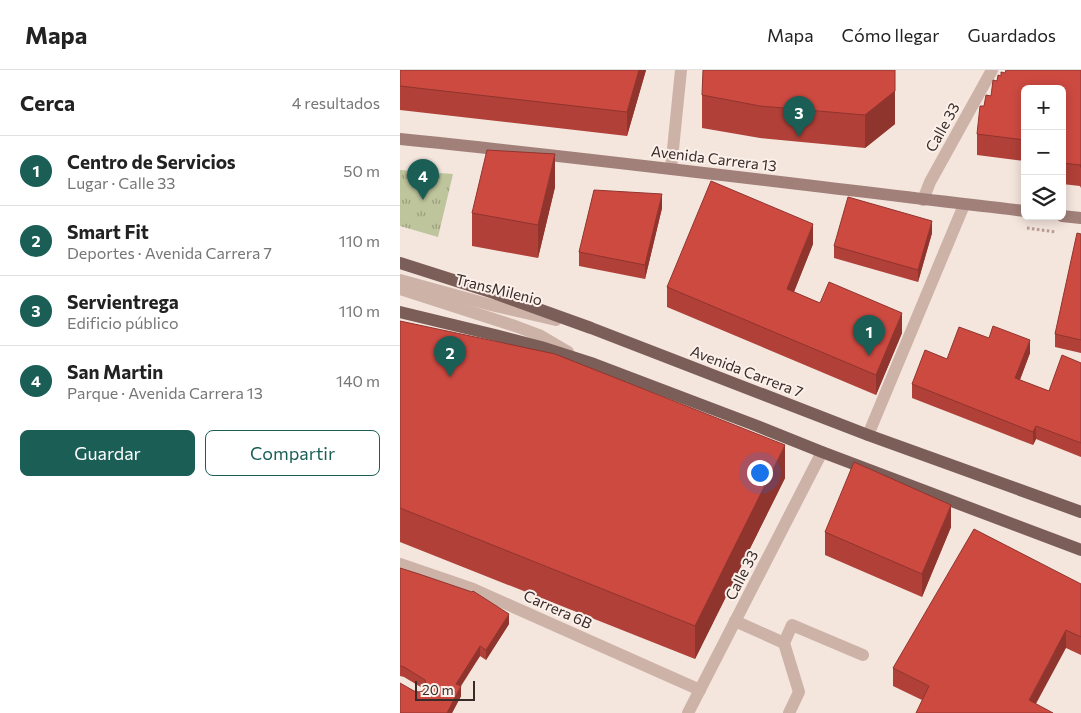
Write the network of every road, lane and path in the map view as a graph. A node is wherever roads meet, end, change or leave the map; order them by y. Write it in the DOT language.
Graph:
graph roads {
  1 [pos="681,70"];
  2 [pos="992,70"];
  3 [pos="400,139"];
  4 [pos="671,169"];
  5 [pos="923,200"];
  6 [pos="964,205"];
  7 [pos="1021,212"];
  8 [pos="1066,216"];
  9 [pos="1081,218"];
  10 [pos="400,263"];
  11 [pos="400,280"];
  12 [pos="400,289"];
  13 [pos="402,317"];
  14 [pos="591,328"];
  15 [pos="578,359"];
  16 [pos="868,435"];
  17 [pos="822,452"];
  18 [pos="1081,512"];
  19 [pos="1081,550"];
  20 [pos="400,564"];
  21 [pos="735,621"];
  22 [pos="784,643"];
  23 [pos="863,655"];
  24 [pos="700,690"];
  25 [pos="688,713"];
  26 [pos="790,713"];
  1 -- 4 [label="street"];
  2 -- 5 [label="street, Calle 33"];
  3 -- 4 [label="main road, Avenida Carrera 13"];
  4 -- 5 [label="main road, Avenida Carrera 13"];
  5 -- 6 [label="main road, Avenida Carrera 13"];
  6 -- 7 [label="main road, Avenida Carrera 13"];
  6 -- 16 [label="street"];
  8 -- 9 [label="main road"];
  10 -- 14 [label="main road, Avenida Carrera 7"];
  11 -- 14 [label="street, TransMilenio"];
  12 -- 15 [label="street, TransMilenio"];
  13 -- 15 [label="main road"];
  14 -- 16 [label="main road, Avenida Carrera 7"];
  15 -- 17 [label="main road"];
  16 -- 18 [label="main road, Avenida Carrera 7"];
  17 -- 19 [label="main road"];
  17 -- 21 [label="street, Calle 33"];
  20 -- 24 [label="street, Carrera 6B"];
  21 -- 22 [label="street"];
  21 -- 24 [label="street, Calle 33"];
  22 -- 23 [label="street"];
  22 -- 26 [label="street"];
  24 -- 25 [label="street, Calle 33"];
}
